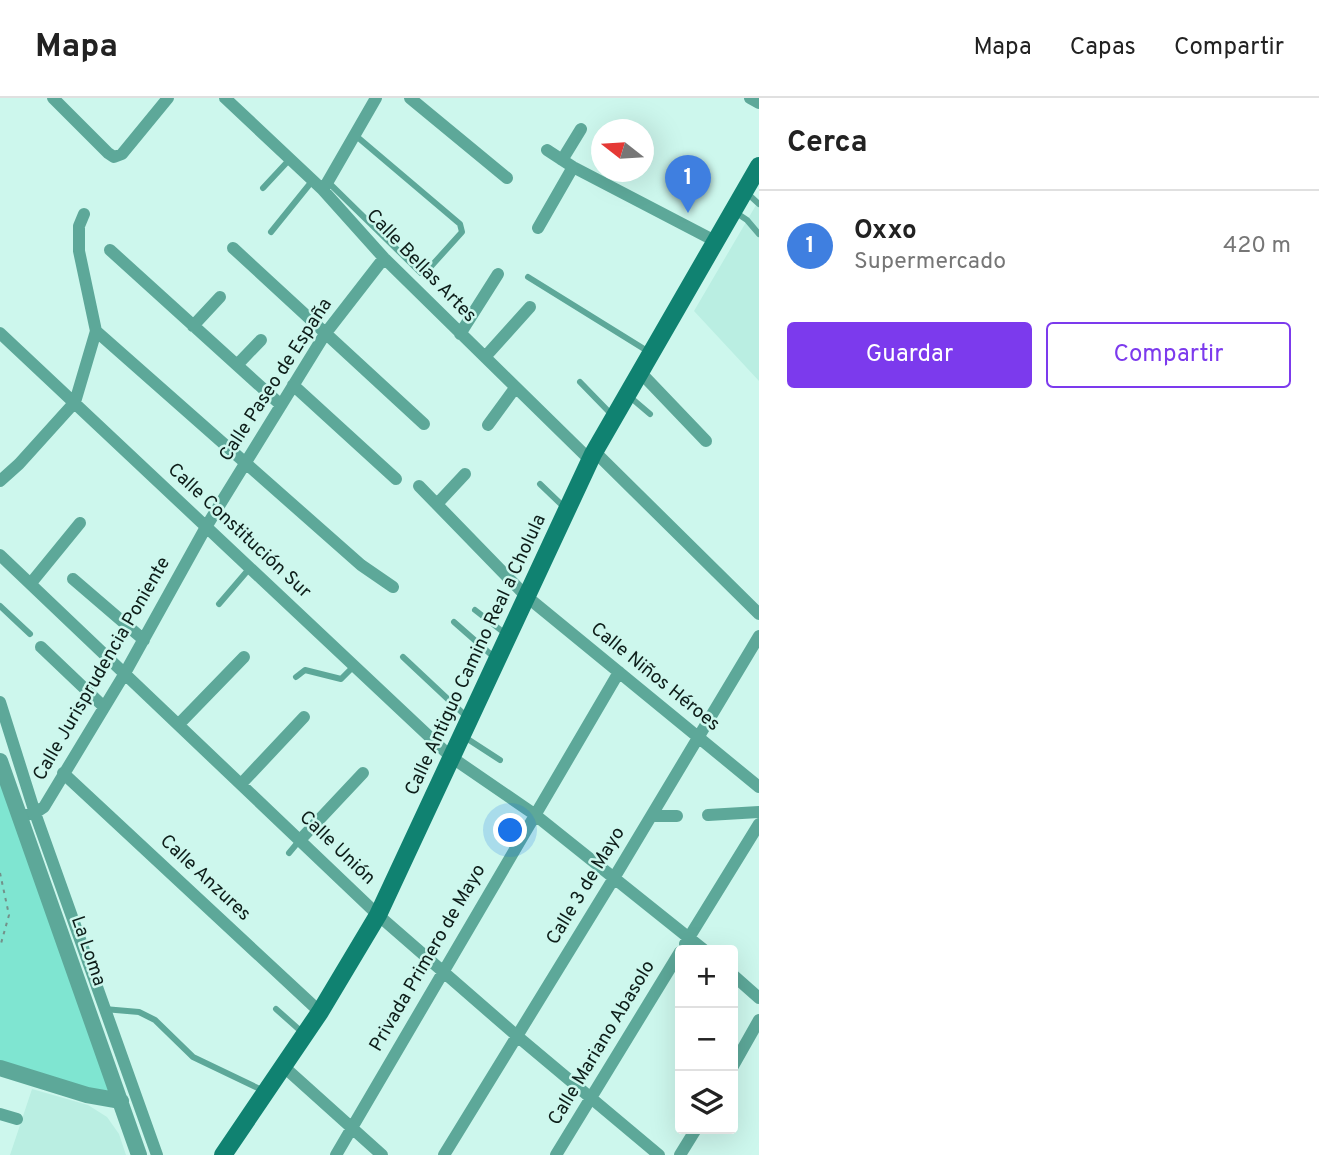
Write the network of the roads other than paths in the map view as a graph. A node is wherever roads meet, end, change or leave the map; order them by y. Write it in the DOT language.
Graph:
graph roads {
  1 [pos="53,98"];
  2 [pos="225,98"];
  3 [pos="376,98"];
  4 [pos="410,98"];
  5 [pos="750,98"];
  6 [pos="164,99"];
  7 [pos="759,103"];
  8 [pos="581,129"];
  9 [pos="355,135"];
  10 [pos="547,150"];
  11 [pos="290,159"];
  12 [pos="567,164"];
  13 [pos="759,166"];
  14 [pos="507,178"];
  15 [pos="321,184"];
  16 [pos="263,188"];
  17 [pos="745,191"];
  18 [pos="759,204"];
  19 [pos="734,211"];
  20 [pos="84,214"];
  21 [pos="538,228"];
  22 [pos="758,229"];
  23 [pos="271,232"];
  24 [pos="717,242"];
  25 [pos="233,248"];
  26 [pos="110,250"];
  27 [pos="384,258"];
  28 [pos="499,274"];
  29 [pos="528,277"];
  30 [pos="220,297"];
  31 [pos="530,307"];
  32 [pos="193,326"];
  33 [pos="96,331"];
  34 [pos="0,333"];
  35 [pos="324,334"];
  36 [pos="460,334"];
  37 [pos="261,340"];
  38 [pos="651,354"];
  39 [pos="485,357"];
  40 [pos="237,365"];
  41 [pos="640,372"];
  42 [pos="580,382"];
  43 [pos="293,385"];
  44 [pos="515,388"];
  45 [pos="627,395"];
  46 [pos="75,402"];
  47 [pos="281,405"];
  48 [pos="650,414"];
  49 [pos="614,417"];
  50 [pos="424,424"];
  51 [pos="488,425"];
  52 [pos="706,441"];
  53 [pos="592,455"];
  54 [pos="246,462"];
  55 [pos="464,474"];
  56 [pos="396,480"];
  57 [pos="0,481"];
  58 [pos="540,484"];
  59 [pos="419,486"];
  60 [pos="437,503"];
  61 [pos="566,510"];
  62 [pos="80,523"];
  63 [pos="206,527"];
  64 [pos="0,555"];
  65 [pos="251,567"];
  66 [pos="73,579"];
  67 [pos="31,583"];
  68 [pos="393,587"];
  69 [pos="526,596"];
  70 [pos="219,604"];
  71 [pos="0,606"];
  72 [pos="475,610"];
  73 [pos="759,614"];
  74 [pos="454,622"];
  75 [pos="30,634"];
  76 [pos="509,636"];
  77 [pos="759,636"];
  78 [pos="144,640"];
  79 [pos="41,647"];
  80 [pos="244,657"];
  81 [pos="403,657"];
  82 [pos="498,661"];
  83 [pos="354,666"];
  84 [pos="619,671"];
  85 [pos="125,673"];
  86 [pos="296,677"];
  87 [pos="0,702"];
  88 [pos="104,707"];
  89 [pos="304,717"];
  90 [pos="179,723"];
  91 [pos="466,727"];
  92 [pos="698,737"];
  93 [pos="452,757"];
  94 [pos="500,760"];
  95 [pos="0,761"];
  96 [pos="63,773"];
  97 [pos="363,773"];
  98 [pos="242,783"];
  99 [pos="759,787"];
  100 [pos="759,812"];
  101 [pos="27,814"];
  102 [pos="534,814"];
  103 [pos="708,815"];
  104 [pos="652,816"];
  105 [pos="677,816"];
  106 [pos="759,824"];
  107 [pos="300,840"];
  108 [pos="289,852"];
  109 [pos="614,878"];
  110 [pos="378,915"];
  111 [pos="689,937"];
  112 [pos="684,945"];
  113 [pos="698,945"];
  114 [pos="675,961"];
  115 [pos="443,971"];
  116 [pos="738,979"];
  117 [pos="759,998"];
  118 [pos="86,1009"];
  119 [pos="106,1009"];
  120 [pos="276,1009"];
  121 [pos="320,1012"];
  122 [pos="759,1020"];
  123 [pos="305,1034"];
  124 [pos="517,1037"];
  125 [pos="738,1057"];
  126 [pos="283,1066"];
  127 [pos="0,1068"];
  128 [pos="266,1092"];
  129 [pos="591,1098"];
  130 [pos="121,1101"];
  131 [pos="0,1114"];
  132 [pos="17,1119"];
  133 [pos="352,1127"];
  134 [pos="693,1134"];
  135 [pos="139,1155"];
  136 [pos="158,1155"];
  137 [pos="223,1155"];
  138 [pos="336,1155"];
  139 [pos="382,1155"];
  140 [pos="444,1155"];
  141 [pos="556,1155"];
  142 [pos="659,1155"];
  143 [pos="681,1155"];
  1 -- 6 [label="street"];
  2 -- 11 [label="street, Calle Bellas Artes"];
  3 -- 9 [label="street"];
  4 -- 14 [label="street"];
  5 -- 7 [label="street"];
  8 -- 12 [label="street"];
  9 -- 15 [label="street"];
  9 -- 15 [label="lane"];
  10 -- 12 [label="street"];
  11 -- 15 [label="street, Calle Bellas Artes"];
  11 -- 16 [label="lane"];
  12 -- 21 [label="street"];
  12 -- 24 [label="street"];
  13 -- 17 [label="main road, Calle Antiguo Camino Real a Cholula"];
  15 -- 23 [label="lane"];
  15 -- 27 [label="street, Calle Bellas Artes"];
  17 -- 18 [label="lane"];
  17 -- 19 [label="main road, Calle Antiguo Camino Real a Cholula"];
  19 -- 22 [label="lane"];
  19 -- 24 [label="main road, Calle Antiguo Camino Real a Cholula"];
  20 -- 33 [label="street"];
  24 -- 38 [label="main road, Calle Antiguo Camino Real a Cholula"];
  25 -- 35 [label="street"];
  26 -- 32 [label="street"];
  27 -- 35 [label="street, Calle Paseo de España"];
  27 -- 36 [label="street, Calle Bellas Artes"];
  28 -- 36 [label="street"];
  29 -- 38 [label="lane"];
  30 -- 32 [label="street"];
  31 -- 39 [label="street"];
  32 -- 40 [label="street"];
  33 -- 46 [label="street"];
  33 -- 54 [label="street"];
  34 -- 46 [label="street, Calle Constitución Sur"];
  35 -- 43 [label="street, Calle Paseo de España"];
  35 -- 50 [label="street"];
  36 -- 39 [label="street, Calle Bellas Artes"];
  37 -- 40 [label="street"];
  38 -- 41 [label="main road, Calle Antiguo Camino Real a Cholula"];
  39 -- 44 [label="street, Calle Bellas Artes"];
  40 -- 47 [label="street"];
  41 -- 45 [label="main road, Calle Antiguo Camino Real a Cholula"];
  41 -- 52 [label="street"];
  42 -- 49 [label="lane"];
  43 -- 47 [label="street, Calle Paseo de España"];
  43 -- 56 [label="street"];
  44 -- 51 [label="street"];
  44 -- 53 [label="street, Calle Bellas Artes"];
  45 -- 48 [label="lane"];
  45 -- 49 [label="main road, Calle Antiguo Camino Real a Cholula"];
  46 -- 57 [label="street"];
  46 -- 63 [label="street, Calle Constitución Sur"];
  47 -- 54 [label="street, Calle Paseo de España"];
  49 -- 53 [label="main road, Calle Antiguo Camino Real a Cholula"];
  53 -- 61 [label="main road, Calle Antiguo Camino Real a Cholula"];
  53 -- 73 [label="street, Calle Bellas Artes"];
  54 -- 63 [label="street, Calle Paseo de España"];
  54 -- 68 [label="street"];
  55 -- 60 [label="street"];
  58 -- 61 [label="lane"];
  59 -- 60 [label="street, Calle Niños Héroes"];
  60 -- 69 [label="street, Calle Niños Héroes"];
  61 -- 69 [label="main road, Calle Antiguo Camino Real a Cholula"];
  62 -- 67 [label="street"];
  63 -- 65 [label="street, Calle Constitución Sur"];
  63 -- 78 [label="street, Calle Jurisprudencia Poniente"];
  64 -- 67 [label="street, Calle Unión"];
  65 -- 70 [label="lane"];
  65 -- 83 [label="street, Calle Constitución Sur"];
  66 -- 78 [label="street"];
  67 -- 85 [label="street, Calle Unión"];
  69 -- 76 [label="main road, Calle Antiguo Camino Real a Cholula"];
  69 -- 84 [label="street, Calle Niños Héroes"];
  71 -- 75 [label="lane"];
  72 -- 76 [label="lane"];
  74 -- 82 [label="lane"];
  76 -- 82 [label="main road, Calle Antiguo Camino Real a Cholula"];
  77 -- 92 [label="street, Calle 3 de Mayo"];
  78 -- 85 [label="street, Calle Jurisprudencia Poniente"];
  79 -- 88 [label="street"];
  80 -- 90 [label="street"];
  81 -- 91 [label="lane"];
  82 -- 91 [label="main road, Calle Antiguo Camino Real a Cholula"];
  83 -- 86 [label="lane"];
  83 -- 93 [label="street, Calle Constitución Sur"];
  84 -- 92 [label="street, Calle Niños Héroes"];
  84 -- 102 [label="street, Privada Primero de Mayo"];
  85 -- 88 [label="street, Calle Jurisprudencia Poniente"];
  85 -- 90 [label="street, Calle Unión"];
  87 -- 101 [label="street"];
  88 -- 96 [label="street, Calle Jurisprudencia Poniente"];
  89 -- 98 [label="street"];
  90 -- 98 [label="street, Calle Unión"];
  91 -- 93 [label="main road, Calle Antiguo Camino Real a Cholula"];
  91 -- 94 [label="lane"];
  92 -- 99 [label="street, Calle Niños Héroes"];
  92 -- 104 [label="street, Calle 3 de Mayo"];
  93 -- 102 [label="street, Calle Constitución Sur"];
  93 -- 110 [label="main road, Calle Antiguo Camino Real a Cholula"];
  95 -- 101 [label="street, La Loma"];
  96 -- 101 [label="street, Calle Jurisprudencia Poniente"];
  96 -- 121 [label="street, Calle Anzures"];
  97 -- 107 [label="street"];
  98 -- 107 [label="street, Calle Unión"];
  100 -- 103 [label="street"];
  101 -- 118 [label="street, La Loma"];
  101 -- 119 [label="street"];
  102 -- 109 [label="street, Calle Constitución Sur"];
  102 -- 115 [label="street, Privada Primero de Mayo"];
  104 -- 105 [label="street"];
  104 -- 109 [label="street, Calle 3 de Mayo"];
  106 -- 111 [label="street, Calle Mariano Abasolo"];
  107 -- 108 [label="lane"];
  107 -- 110 [label="street, Calle Unión"];
  109 -- 111 [label="street, Calle Constitución Sur"];
  109 -- 124 [label="street, Calle 3 de Mayo"];
  110 -- 115 [label="street, Calle Unión"];
  110 -- 121 [label="main road, Calle Antiguo Camino Real a Cholula"];
  111 -- 112 [label="street, Calle Mariano Abasolo"];
  111 -- 113 [label="street, Calle Constitución Sur"];
  114 -- 129 [label="street, Calle Mariano Abasolo"];
  115 -- 124 [label="street, Calle Unión"];
  115 -- 133 [label="street, Privada Primero de Mayo"];
  116 -- 117 [label="street"];
  118 -- 119 [label="lane"];
  118 -- 130 [label="street, La Loma"];
  119 -- 128 [label="lane"];
  119 -- 136 [label="street"];
  120 -- 123 [label="lane"];
  121 -- 123 [label="main road, Calle Antiguo Camino Real a Cholula"];
  122 -- 125 [label="street"];
  123 -- 126 [label="main road, Calle Antiguo Camino Real a Cholula"];
  124 -- 129 [label="street, Calle Unión"];
  124 -- 140 [label="street, Calle 3 de Mayo"];
  126 -- 128 [label="main road, Calle Antiguo Camino Real a Cholula"];
  126 -- 133 [label="street"];
  127 -- 130 [label="street"];
  128 -- 137 [label="main road, Calle Antiguo Camino Real a Cholula"];
  129 -- 141 [label="street, Calle Mariano Abasolo"];
  129 -- 142 [label="street, Calle Unión"];
  130 -- 135 [label="street, La Loma"];
  131 -- 132 [label="street"];
  133 -- 138 [label="street, Privada Primero de Mayo"];
  133 -- 139 [label="street"];
  134 -- 143 [label="street"];
}
